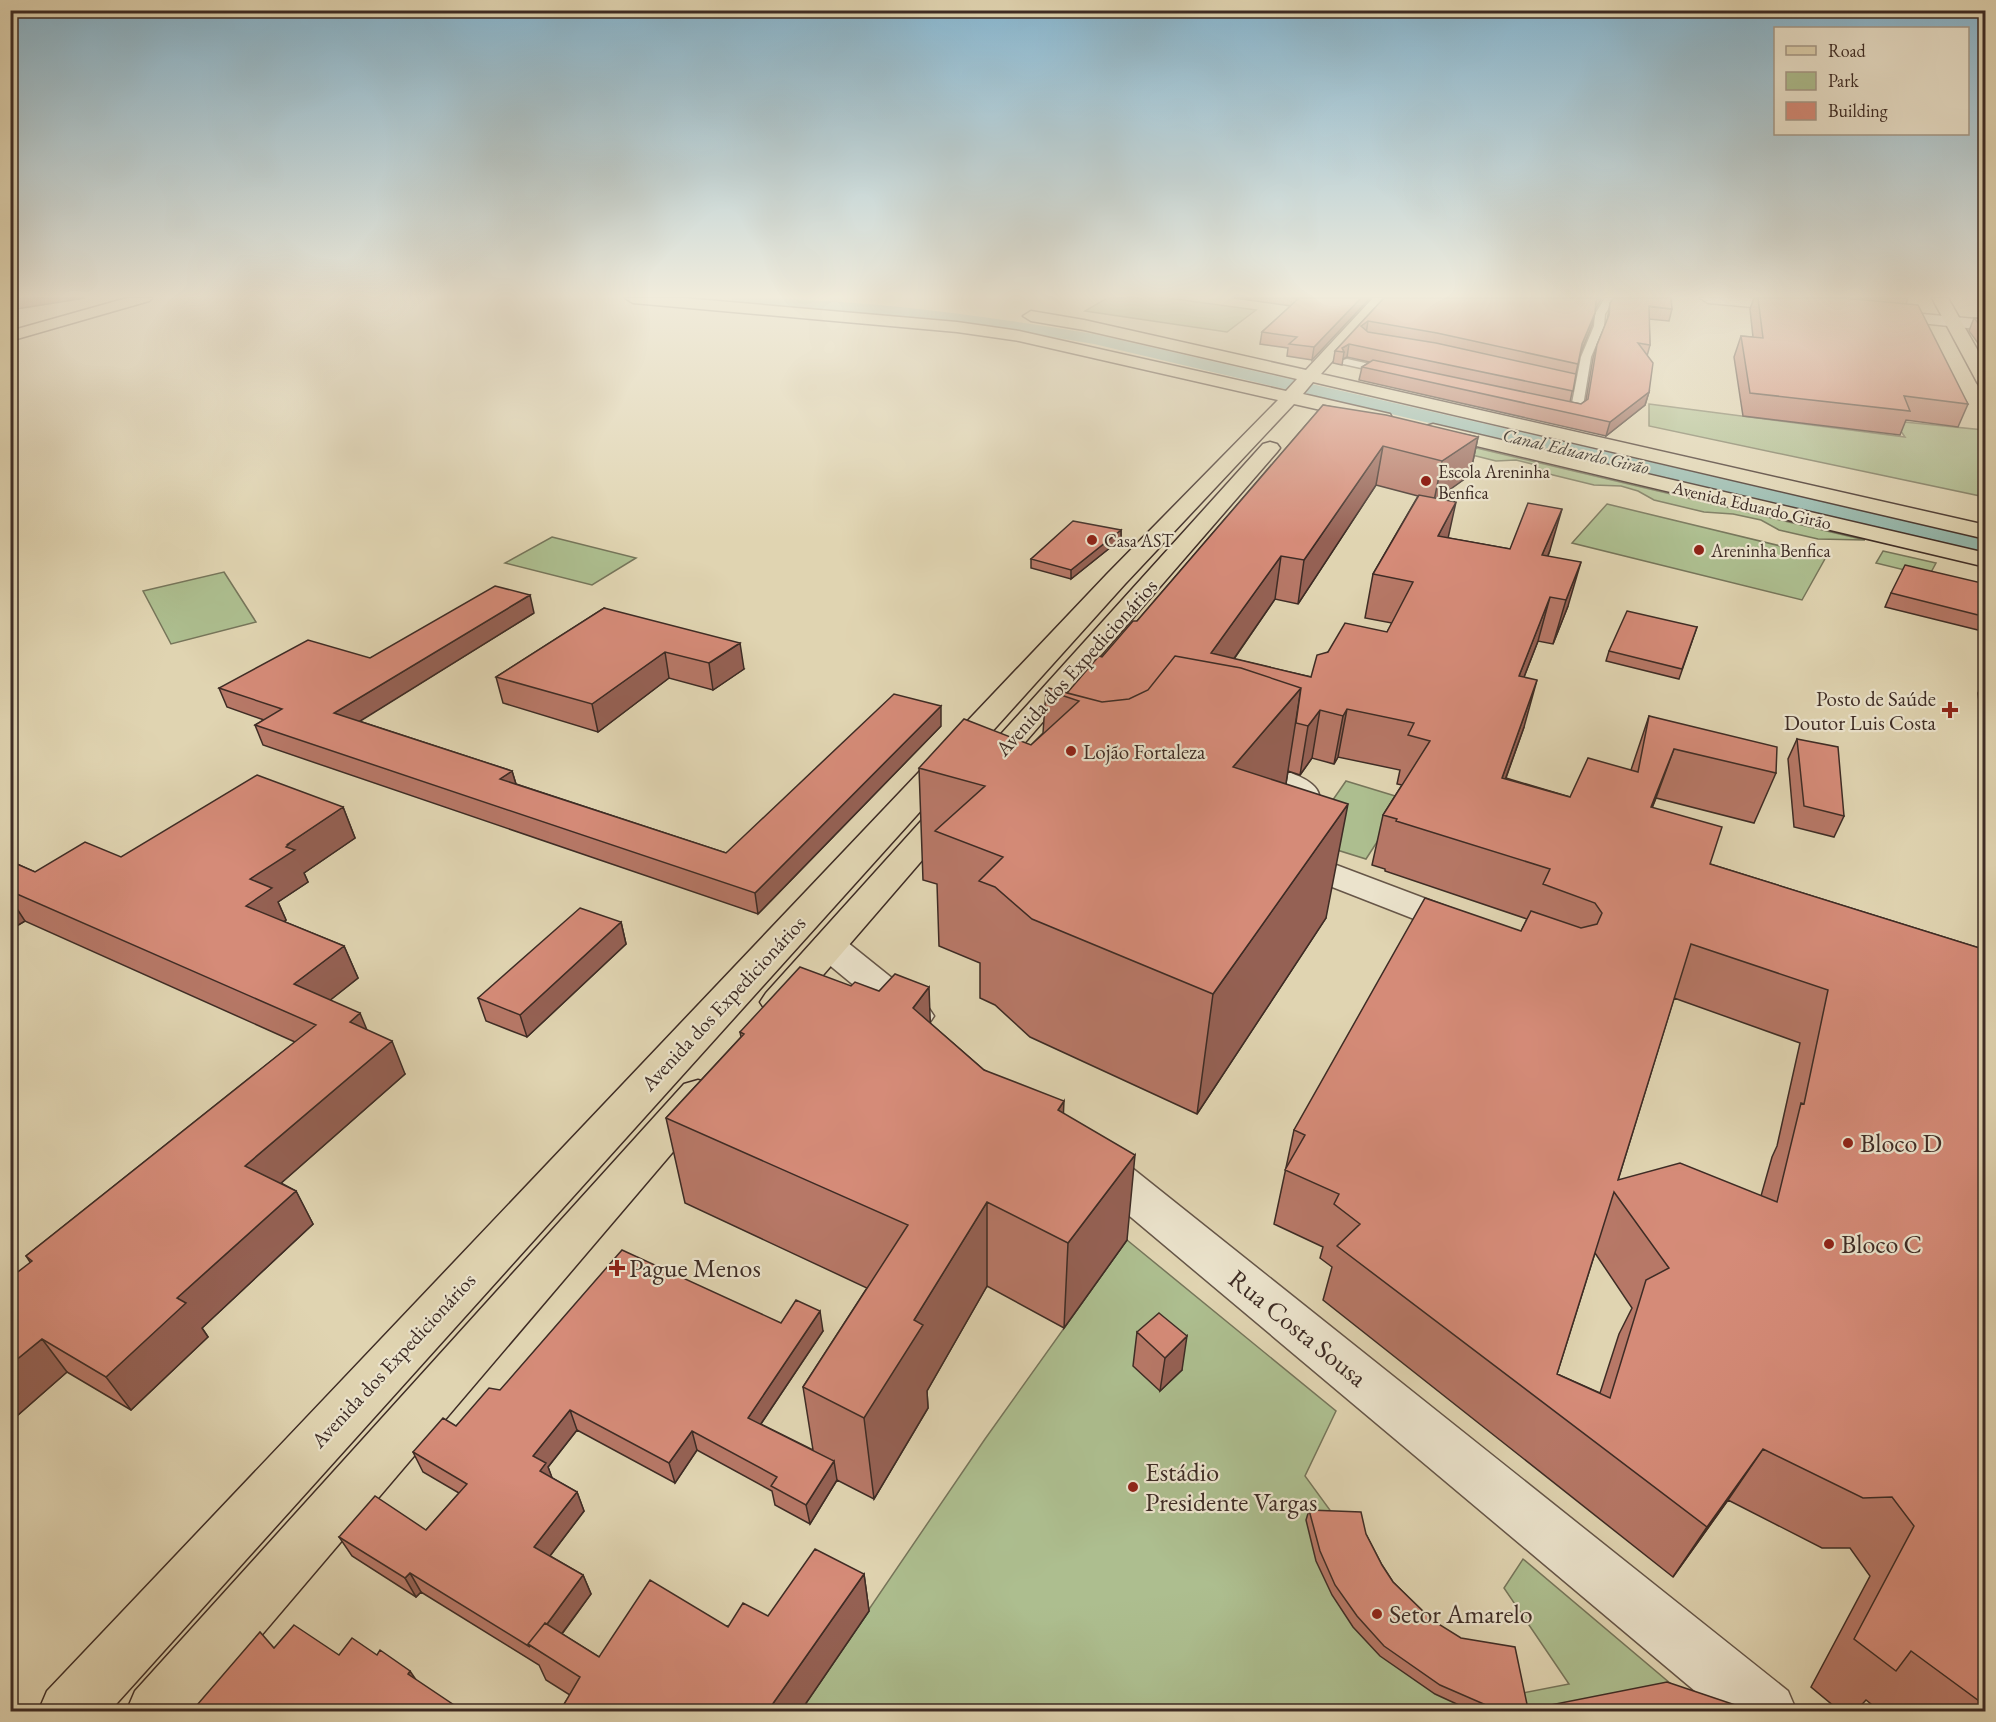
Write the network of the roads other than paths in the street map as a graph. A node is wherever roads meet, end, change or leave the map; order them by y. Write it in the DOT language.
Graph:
graph roads {
  1 [pos="1251,378"];
  2 [pos="1271,378"];
  3 [pos="1319,378"];
  4 [pos="1324,378"];
  5 [pos="1577,378"];
  6 [pos="1309,389"];
  7 [pos="1547,406"];
  8 [pos="1986,532"];
  9 [pos="1986,560"];
  10 [pos="1131,583"];
  11 [pos="1220,763"];
  12 [pos="1486,934"];
  13 [pos="829,946"];
  14 [pos="758,1027"];
  15 [pos="949,1044"];
  16 [pos="726,1063"];
  17 [pos="1068,1141"];
  18 [pos="68,1712"];
  19 [pos="156,1712"];
  20 [pos="1767,1712"];
  1 -- 6 [label="main road, Avenida Eduardo Girão"];
  2 -- 6 [label="main road, Avenida Eduardo Girão"];
  3 -- 6 [label="main road, Avenida dos Expedicionários"];
  4 -- 6 [label="main road, Avenida dos Expedicionários"];
  5 -- 7 [label="lane"];
  6 -- 8 [label="main road, Avenida Eduardo Girão"];
  6 -- 9 [label="main road, Avenida Eduardo Girão"];
  6 -- 10 [label="main road, Avenida dos Expedicionários"];
  6 -- 10 [label="main road, Avenida dos Expedicionários"];
  10 -- 13 [label="main road, Avenida dos Expedicionários"];
  10 -- 18 [label="main road, Avenida dos Expedicionários"];
  11 -- 12 [label="street"];
  13 -- 14 [label="main road, Avenida dos Expedicionários"];
  13 -- 15 [label="street"];
  16 -- 19 [label="main road, Avenida dos Expedicionários"];
  17 -- 20 [label="street, Rua Costa Sousa"];
}
